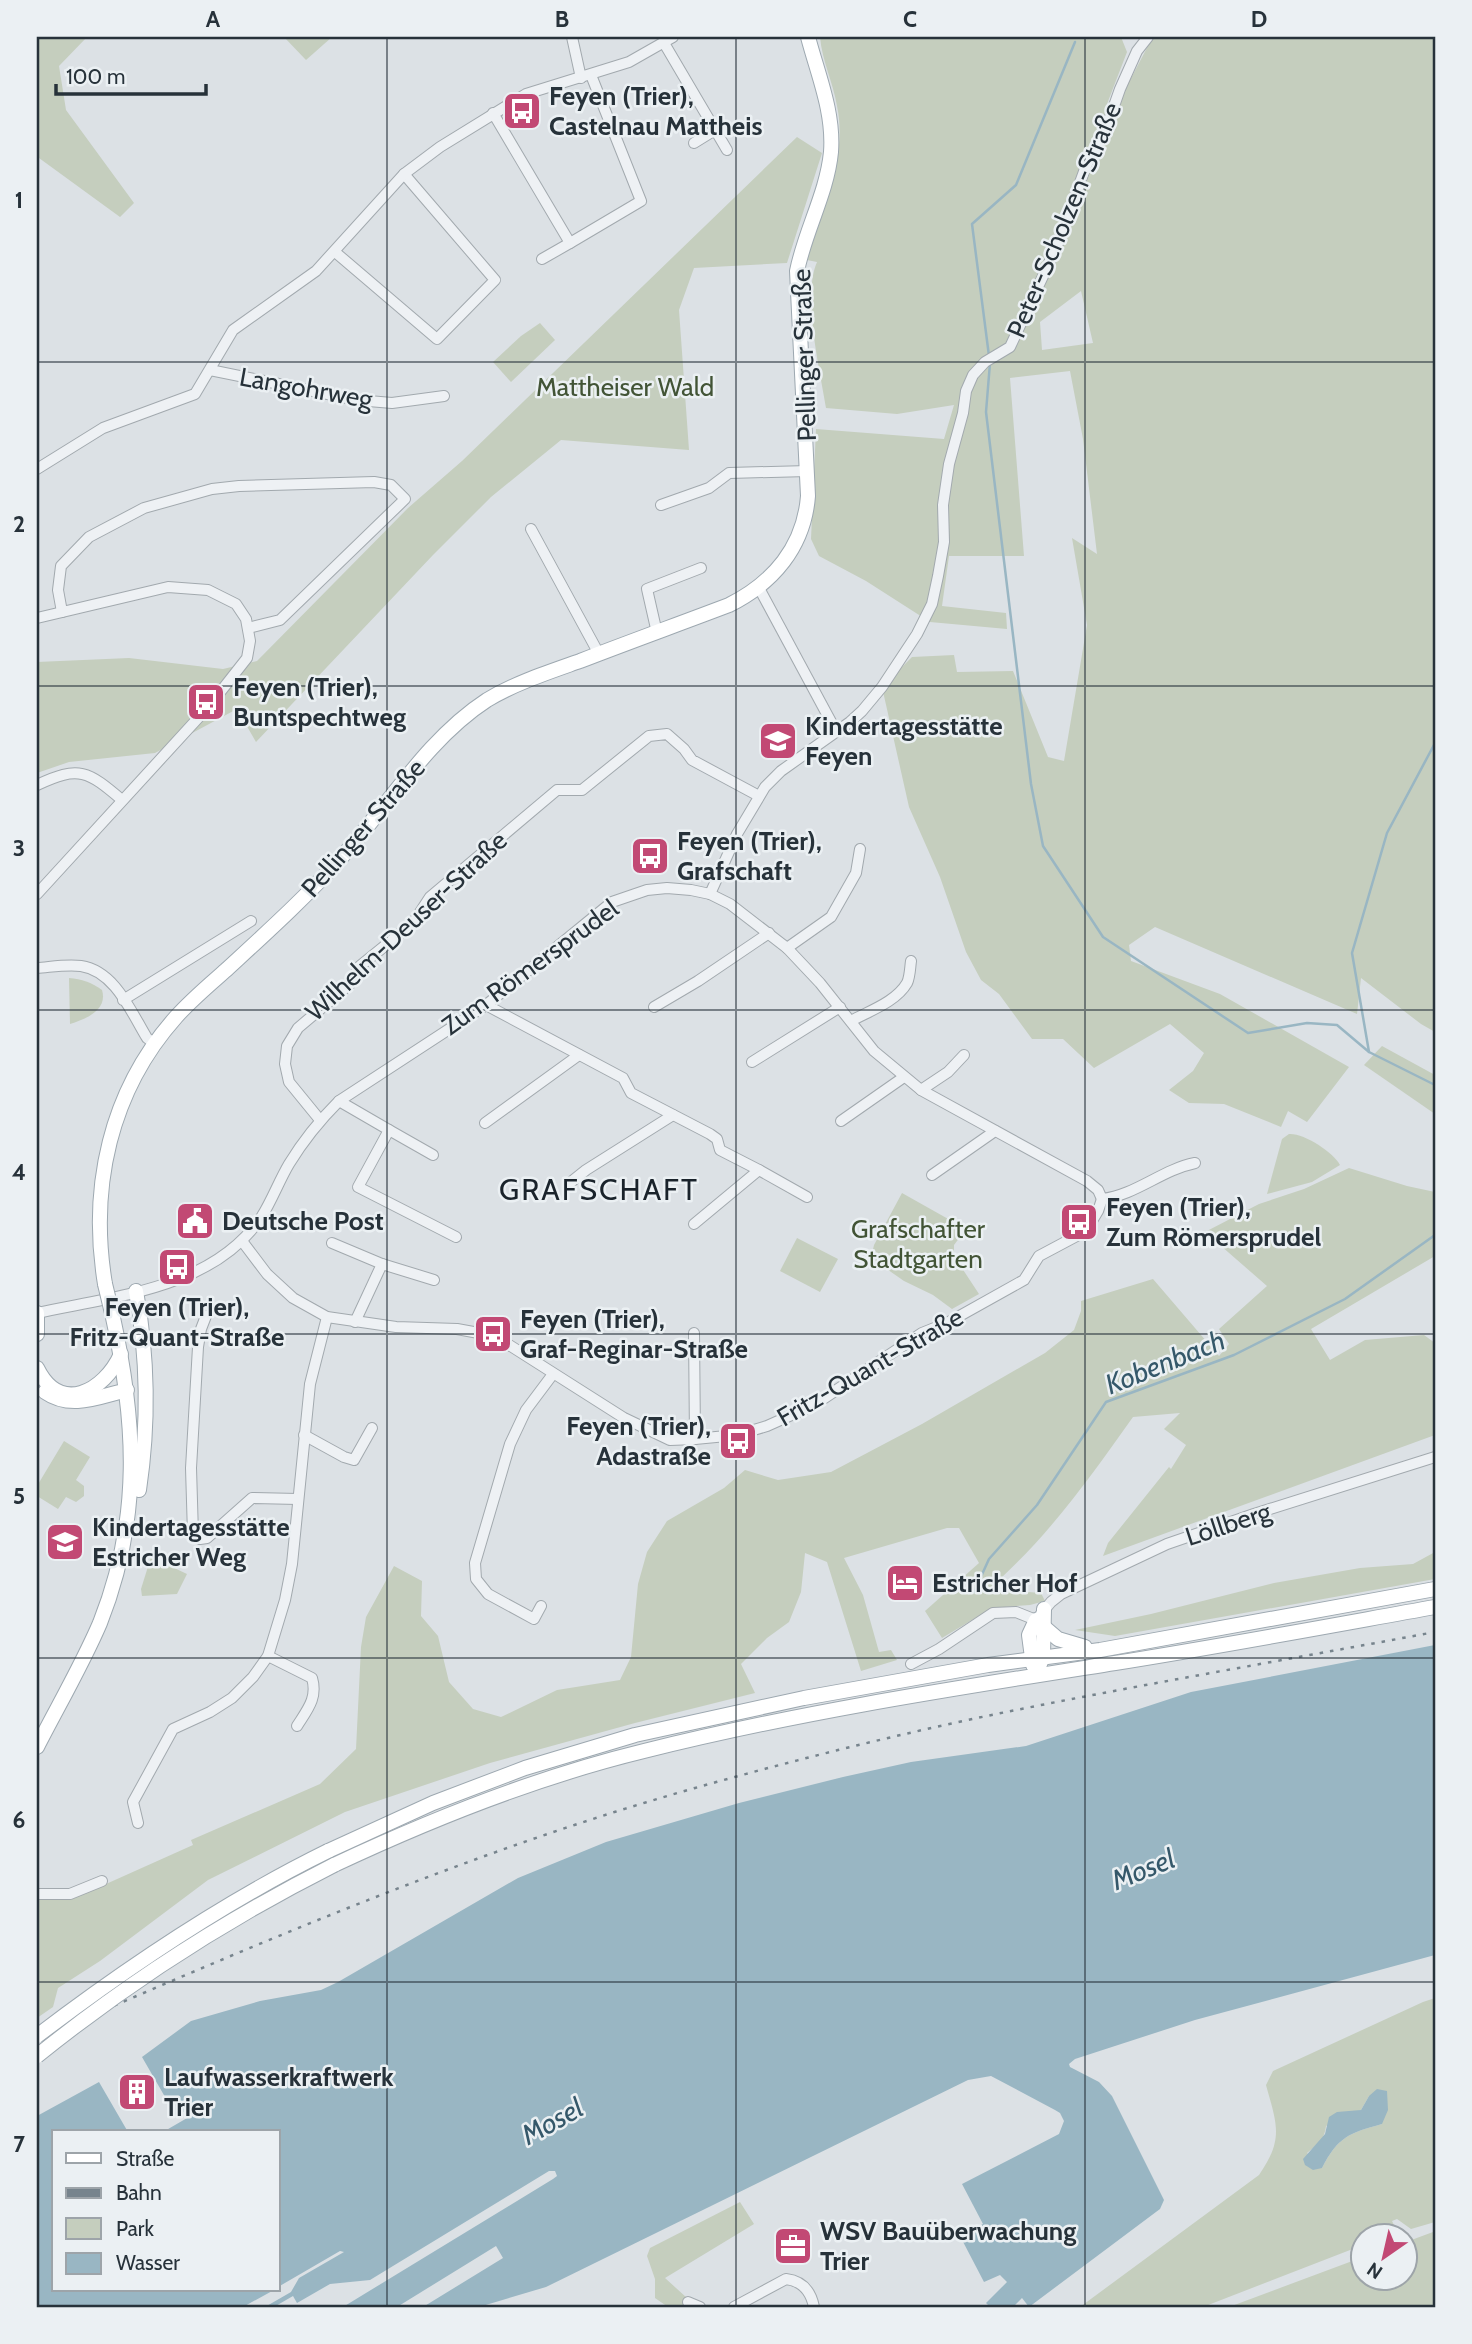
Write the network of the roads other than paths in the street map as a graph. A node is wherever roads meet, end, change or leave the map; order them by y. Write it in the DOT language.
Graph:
graph roads {
  1 [pos="572,37"];
  2 [pos="808,37"];
  3 [pos="1149,37"];
  4 [pos="668,40"];
  5 [pos="586,77"];
  6 [pos="493,113"];
  7 [pos="715,130"];
  8 [pos="694,144"];
  9 [pos="727,150"];
  10 [pos="404,174"];
  11 [pos="570,243"];
  12 [pos="335,251"];
  13 [pos="542,259"];
  14 [pos="209,370"];
  15 [pos="444,396"];
  16 [pos="37,469"];
  17 [pos="808,471"];
  18 [pos="661,505"];
  19 [pos="531,529"];
  20 [pos="701,568"];
  21 [pos="759,588"];
  22 [pos="62,612"];
  23 [pos="37,618"];
  24 [pos="248,628"];
  25 [pos="657,633"];
  26 [pos="599,654"];
  27 [pos="836,731"];
  28 [pos="37,785"];
  29 [pos="759,796"];
  30 [pos="122,800"];
  31 [pos="860,849"];
  32 [pos="37,894"];
  33 [pos="710,894"];
  34 [pos="251,921"];
  35 [pos="769,933"];
  36 [pos="787,948"];
  37 [pos="911,961"];
  38 [pos="37,968"];
  39 [pos="123,1000"];
  40 [pos="486,1005"];
  41 [pos="654,1007"];
  42 [pos="840,1007"];
  43 [pos="851,1021"];
  44 [pos="155,1044"];
  45 [pos="579,1055"];
  46 [pos="964,1055"];
  47 [pos="752,1062"];
  48 [pos="904,1077"];
  49 [pos="921,1090"];
  50 [pos="339,1101"];
  51 [pos="673,1115"];
  52 [pos="320,1120"];
  53 [pos="841,1121"];
  54 [pos="485,1123"];
  55 [pos="389,1130"];
  56 [pos="995,1131"];
  57 [pos="433,1155"];
  58 [pos="1195,1163"];
  59 [pos="760,1170"];
  60 [pos="932,1175"];
  61 [pos="571,1182"];
  62 [pos="807,1197"];
  63 [pos="1102,1199"];
  64 [pos="694,1224"];
  65 [pos="456,1237"];
  66 [pos="242,1241"];
  67 [pos="332,1244"];
  68 [pos="382,1264"];
  69 [pos="434,1280"];
  70 [pos="136,1291"];
  71 [pos="37,1313"];
  72 [pos="206,1316"];
  73 [pos="327,1317"];
  74 [pos="355,1322"];
  75 [pos="694,1333"];
  76 [pos="37,1334"];
  77 [pos="121,1354"];
  78 [pos="37,1368"];
  79 [pos="553,1374"];
  80 [pos="37,1385"];
  81 [pos="127,1390"];
  82 [pos="372,1428"];
  83 [pos="304,1435"];
  84 [pos="695,1439"];
  85 [pos="1435,1457"];
  86 [pos="298,1499"];
  87 [pos="126,1531"];
  88 [pos="1435,1589"];
  89 [pos="541,1606"];
  90 [pos="1435,1606"];
  91 [pos="1016,1612"];
  92 [pos="1042,1618"];
  93 [pos="1029,1635"];
  94 [pos="1101,1650"];
  95 [pos="268,1656"];
  96 [pos="1037,1657"];
  97 [pos="911,1664"];
  98 [pos="1036,1675"];
  99 [pos="297,1726"];
  100 [pos="37,1747"];
  101 [pos="138,1823"];
  102 [pos="102,1881"];
  103 [pos="37,1894"];
  104 [pos="37,2036"];
  105 [pos="37,2056"];
  106 [pos="688,2302"];
  107 [pos="700,2307"];
  108 [pos="734,2307"];
  109 [pos="814,2307"];
  1 -- 5 [label="street"];
  2 -- 17 [label="main road, Pellinger Straße"];
  3 -- 27 [label="street, Peter-Scholzen-Straße"];
  4 -- 5 [label="street"];
  4 -- 7 [label="street"];
  5 -- 6 [label="street"];
  5 -- 11 [label="street"];
  6 -- 10 [label="street"];
  6 -- 11 [label="street"];
  7 -- 8 [label="street"];
  7 -- 9 [label="street"];
  10 -- 12 [label="street"];
  10 -- 12 [label="street"];
  11 -- 13 [label="street"];
  12 -- 14 [label="street"];
  14 -- 15 [label="street, Langohrweg"];
  14 -- 16 [label="street"];
  17 -- 18 [label="street, Pellinger Straße"];
  17 -- 21 [label="main road, Pellinger Straße"];
  19 -- 26 [label="street"];
  20 -- 25 [label="street"];
  21 -- 25 [label="main road, Pellinger Straße"];
  21 -- 27 [label="street"];
  22 -- 23 [label="street"];
  22 -- 24 [label="street"];
  22 -- 24 [label="street"];
  24 -- 30 [label="street"];
  25 -- 26 [label="main road, Pellinger Straße"];
  26 -- 44 [label="main road, Pellinger Straße"];
  27 -- 29 [label="street, Peter-Scholzen-Straße"];
  28 -- 30 [label="street"];
  29 -- 33 [label="street, Peter-Scholzen-Straße"];
  29 -- 52 [label="street, Wilhelm-Deuser-Straße"];
  30 -- 32 [label="street"];
  31 -- 36 [label="street"];
  33 -- 35 [label="street, Zum Römersprudel"];
  33 -- 40 [label="street, Zum Römersprudel"];
  34 -- 39 [label="street"];
  35 -- 36 [label="street, Zum Römersprudel"];
  35 -- 41 [label="street"];
  36 -- 42 [label="street, Zum Römersprudel"];
  37 -- 43 [label="street"];
  38 -- 39 [label="street"];
  39 -- 44 [label="street"];
  40 -- 45 [label="street"];
  40 -- 50 [label="street, Zum Römersprudel"];
  42 -- 43 [label="street, Zum Römersprudel"];
  42 -- 47 [label="street"];
  43 -- 48 [label="street, Zum Römersprudel"];
  44 -- 77 [label="main road, Pellinger Straße, bridge"];
  45 -- 51 [label="street"];
  45 -- 54 [label="street"];
  46 -- 49 [label="street"];
  48 -- 49 [label="street, Zum Römersprudel"];
  48 -- 53 [label="street"];
  49 -- 56 [label="street, Zum Römersprudel"];
  50 -- 52 [label="street, Zum Römersprudel"];
  50 -- 55 [label="street"];
  51 -- 59 [label="street"];
  51 -- 61 [label="street"];
  52 -- 66 [label="street, Zum Römersprudel"];
  55 -- 57 [label="street"];
  55 -- 65 [label="street"];
  56 -- 60 [label="street"];
  56 -- 63 [label="street, Zum Römersprudel"];
  58 -- 63 [label="street"];
  59 -- 62 [label="street"];
  59 -- 64 [label="street"];
  63 -- 84 [label="street, Fritz-Quant-Straße"];
  66 -- 70 [label="street, Zum Römersprudel"];
  66 -- 73 [label="street, Fritz-Quant-Straße"];
  67 -- 68 [label="street"];
  68 -- 69 [label="street"];
  68 -- 74 [label="street"];
  70 -- 71 [label="street, Zum Römersprudel"];
  70 -- 87 [label="main road"];
  71 -- 76 [label="main road"];
  72 -- 86 [label="street"];
  73 -- 74 [label="street, Fritz-Quant-Straße"];
  73 -- 83 [label="street"];
  74 -- 79 [label="street, Fritz-Quant-Straße"];
  75 -- 84 [label="street"];
  77 -- 78 [label="main road"];
  77 -- 81 [label="main road, Pellinger Straße"];
  79 -- 84 [label="street, Fritz-Quant-Straße"];
  79 -- 89 [label="street"];
  80 -- 81 [label="main road"];
  81 -- 87 [label="main road, Pellinger Straße"];
  82 -- 83 [label="street"];
  83 -- 86 [label="street"];
  85 -- 92 [label="street, Löllberg"];
  86 -- 95 [label="street"];
  87 -- 100 [label="main road"];
  88 -- 94 [label="main road"];
  90 -- 98 [label="main road"];
  91 -- 92 [label="street"];
  91 -- 93 [label="street"];
  91 -- 97 [label="street"];
  92 -- 93 [label="main road"];
  92 -- 94 [label="main road"];
  92 -- 96 [label="main road"];
  93 -- 96 [label="main road"];
  94 -- 96 [label="main road"];
  95 -- 99 [label="street"];
  95 -- 101 [label="street"];
  96 -- 98 [label="main road"];
  96 -- 104 [label="main road, bridge"];
  98 -- 105 [label="main road, bridge"];
  102 -- 103 [label="street"];
  106 -- 107 [label="street"];
  108 -- 109 [label="street"];
}
